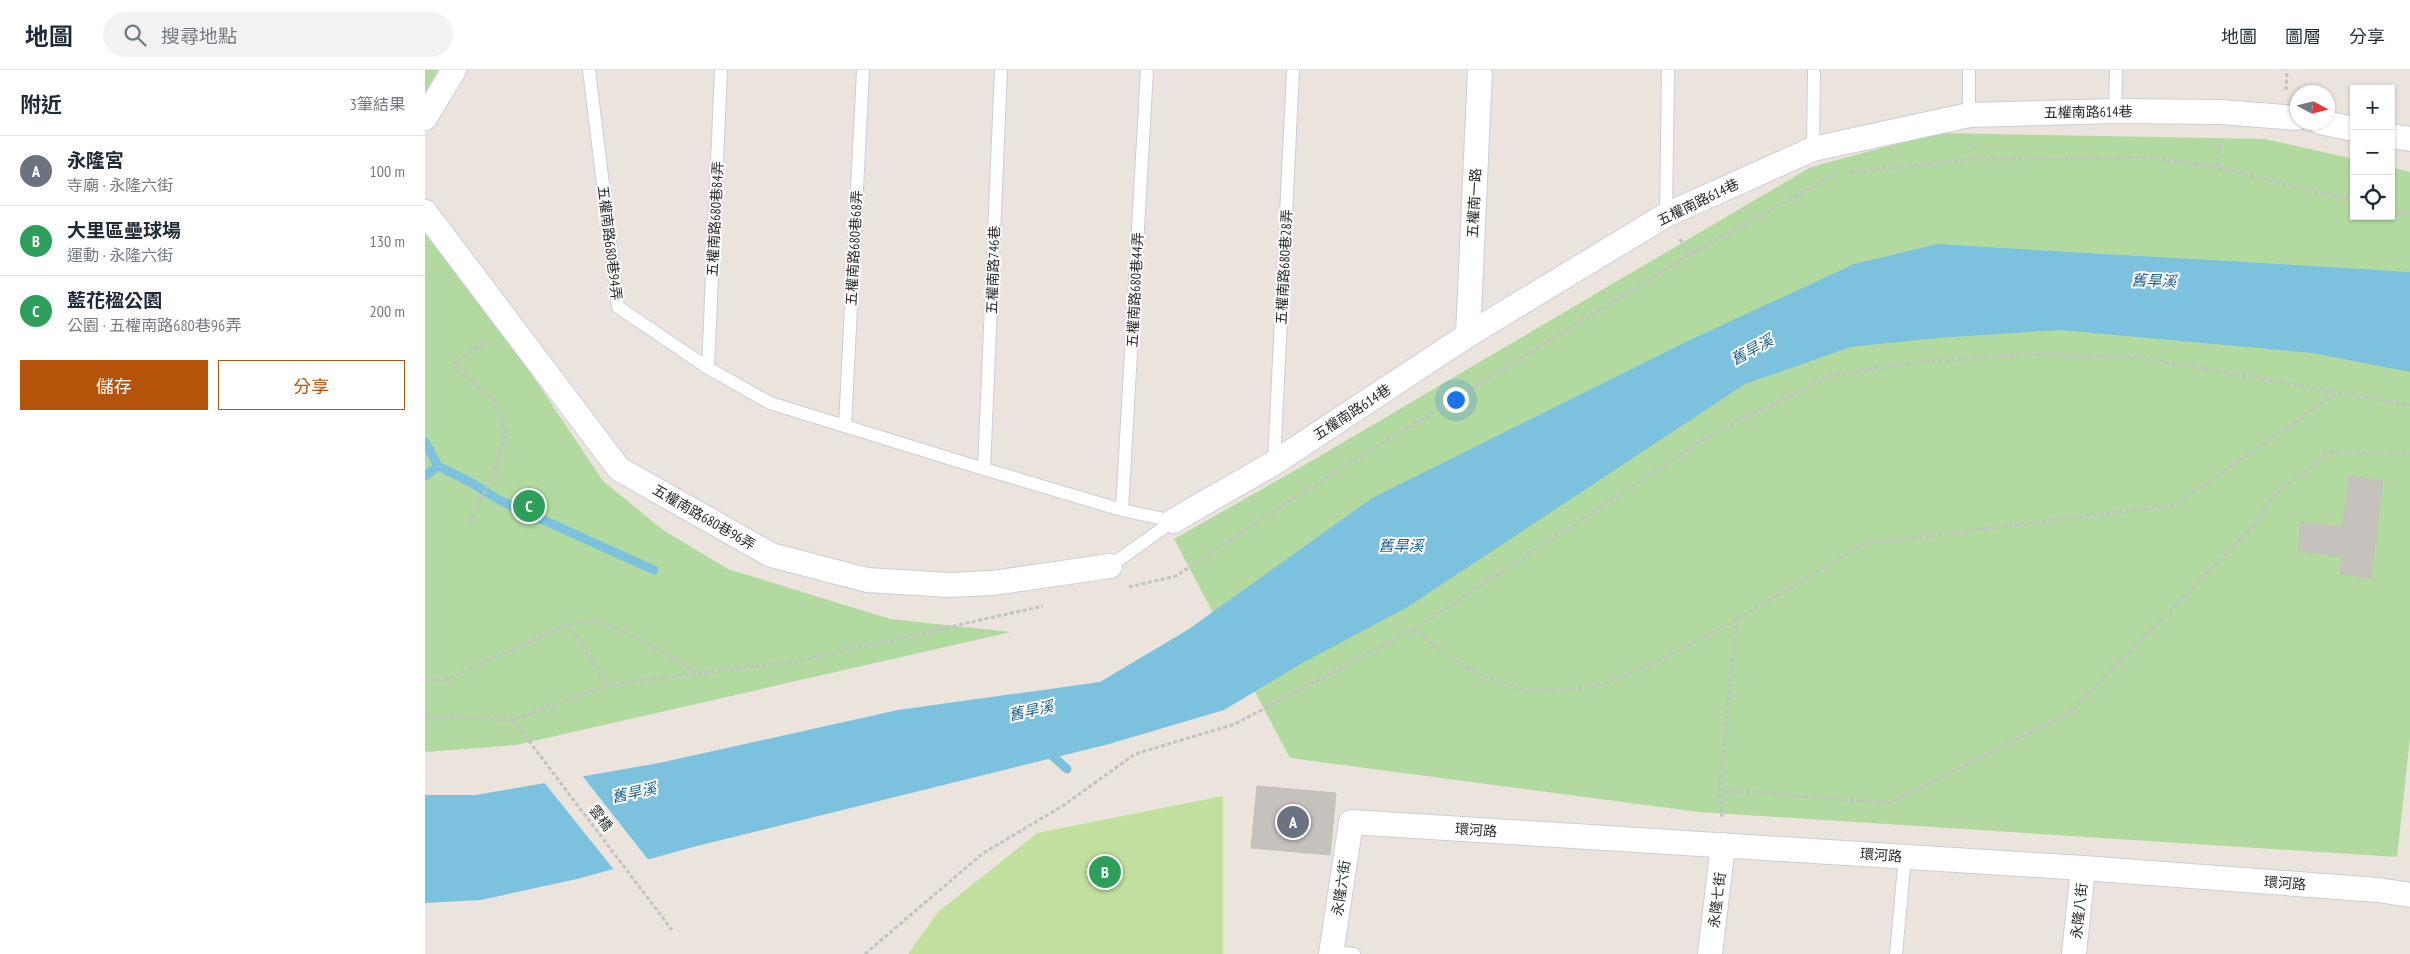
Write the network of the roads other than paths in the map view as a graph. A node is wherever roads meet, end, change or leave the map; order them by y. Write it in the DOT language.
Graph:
graph roads {
  1 [pos="454,70"];
  2 [pos="589,70"];
  3 [pos="721,70"];
  4 [pos="863,70"];
  5 [pos="1001,70"];
  6 [pos="1147,70"];
  7 [pos="1293,70"];
  8 [pos="1480,70"];
  9 [pos="1668,70"];
  10 [pos="1815,70"];
  11 [pos="1969,70"];
  12 [pos="2116,70"];
  13 [pos="2115,111"];
  14 [pos="1969,115"];
  15 [pos="2290,117"];
  16 [pos="425,118"];
  17 [pos="2335,125"];
  18 [pos="2350,128"];
  19 [pos="2395,137"];
  20 [pos="2410,139"];
  21 [pos="1813,148"];
  22 [pos="425,212"];
  23 [pos="1666,215"];
  24 [pos="1469,335"];
  25 [pos="708,368"];
  26 [pos="845,426"];
  27 [pos="1274,463"];
  28 [pos="984,469"];
  29 [pos="1122,510"];
  30 [pos="1173,521"];
  31 [pos="1110,566"];
  32 [pos="1351,822"];
  33 [pos="1723,845"];
  34 [pos="1905,856"];
  35 [pos="2083,868"];
  36 [pos="2410,895"];
  37 [pos="1339,953"];
  38 [pos="1710,954"];
  39 [pos="1896,954"];
  40 [pos="2074,954"];
  1 -- 16 [label="street"];
  2 -- 25 [label="lane, 五權南路680巷94弄"];
  3 -- 25 [label="lane, 五權南路680巷84弄"];
  4 -- 26 [label="lane, 五權南路680巷68弄"];
  5 -- 28 [label="lane, 五權南路746巷"];
  6 -- 29 [label="lane, 五權南路680巷44弄"];
  7 -- 27 [label="lane, 五權南路680巷28弄"];
  8 -- 24 [label="street, 五權南一路"];
  9 -- 23 [label="lane"];
  10 -- 21 [label="lane"];
  11 -- 14 [label="lane"];
  12 -- 13 [label="lane"];
  13 -- 14 [label="street, 五權南路614巷"];
  13 -- 15 [label="street, 五權南路614巷"];
  14 -- 21 [label="street, 五權南路614巷"];
  17 -- 18 [label="street"];
  19 -- 20 [label="street"];
  21 -- 23 [label="street, 五權南路614巷"];
  22 -- 31 [label="street, 五權南路680巷96弄"];
  23 -- 24 [label="street, 五權南路614巷"];
  24 -- 27 [label="street, 五權南路614巷"];
  25 -- 26 [label="lane, 五權南路680巷94弄"];
  26 -- 28 [label="lane, 五權南路680巷94弄"];
  27 -- 30 [label="street, 五權南路614巷"];
  28 -- 29 [label="lane, 五權南路680巷94弄"];
  29 -- 30 [label="lane, 五權南路680巷94弄"];
  30 -- 31 [label="lane"];
  32 -- 33 [label="street, 環河路"];
  32 -- 37 [label="street, 永隆六街"];
  33 -- 34 [label="street, 環河路"];
  33 -- 38 [label="street, 永隆七街"];
  34 -- 35 [label="street, 環河路"];
  34 -- 39 [label="lane"];
  35 -- 36 [label="street, 環河路"];
  35 -- 40 [label="street, 永隆八街"];
}
